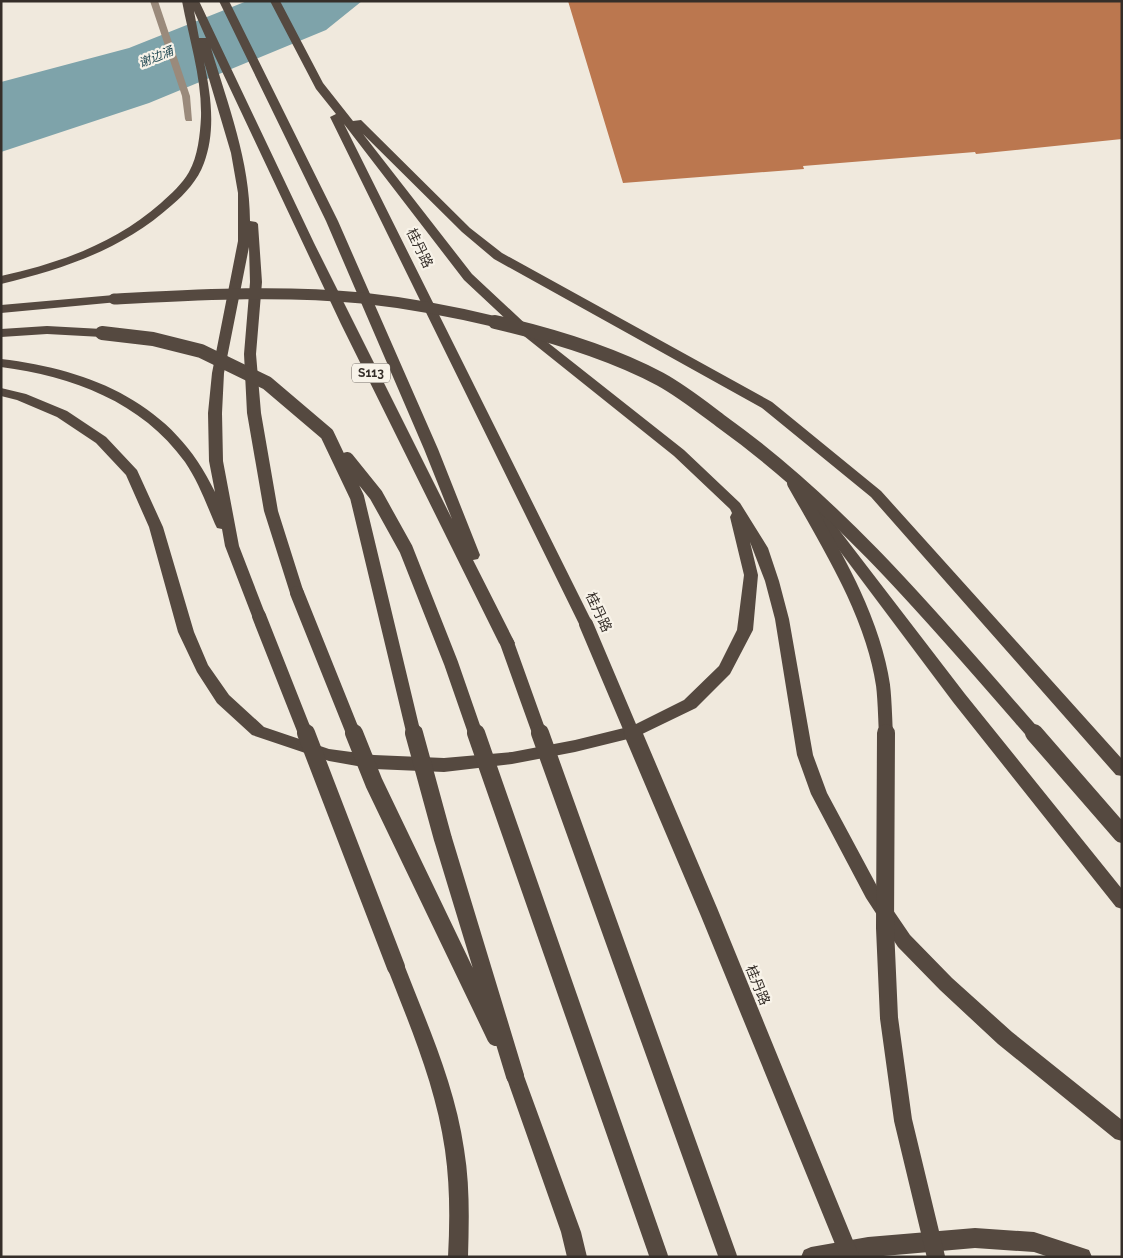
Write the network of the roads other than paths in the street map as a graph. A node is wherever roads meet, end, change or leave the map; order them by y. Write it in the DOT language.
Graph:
graph roads {
  1 [pos="154,1"];
  2 [pos="191,1"];
  3 [pos="224,1"];
  4 [pos="275,1"];
  5 [pos="317,82"];
  6 [pos="189,120"];
  7 [pos="244,194"];
  8 [pos="1,280"];
  9 [pos="1,308"];
  10 [pos="1,333"];
  11 [pos="1,363"];
  12 [pos="1,392"];
  13 [pos="327,434"];
  14 [pos="786,470"];
  15 [pos="734,506"];
  16 [pos="232,546"];
  17 [pos="508,643"];
  18 [pos="1122,770"];
  19 [pos="1122,834"];
  20 [pos="1117,896"];
  21 [pos="516,1076"];
  22 [pos="1120,1130"];
  23 [pos="458,1257"];
  24 [pos="577,1257"];
  25 [pos="659,1257"];
  26 [pos="728,1257"];
  27 [pos="810,1257"];
  28 [pos="850,1257"];
  29 [pos="936,1257"];
  30 [pos="1082,1257"];
  1 -- 6 [label="main road"];
  2 -- 7 [label="highway"];
  2 -- 8 [label="highway"];
  2 -- 17 [label="highway, S113"];
  3 -- 17 [label="highway"];
  4 -- 5 [label="highway, 桂丹路"];
  5 -- 15 [label="highway"];
  5 -- 18 [label="highway"];
  5 -- 28 [label="highway, 桂丹路, bridge"];
  7 -- 16 [label="highway"];
  7 -- 21 [label="highway, bridge"];
  9 -- 14 [label="highway, bridge"];
  10 -- 13 [label="highway, bridge"];
  11 -- 16 [label="highway"];
  12 -- 15 [label="highway"];
  13 -- 21 [label="highway, bridge"];
  13 -- 25 [label="highway, bridge"];
  14 -- 19 [label="highway, bridge"];
  14 -- 20 [label="highway, bridge"];
  14 -- 29 [label="highway, bridge"];
  15 -- 22 [label="highway"];
  16 -- 23 [label="highway, bridge"];
  17 -- 26 [label="highway, bridge"];
  21 -- 24 [label="highway"];
  27 -- 30 [label="highway"];
}
